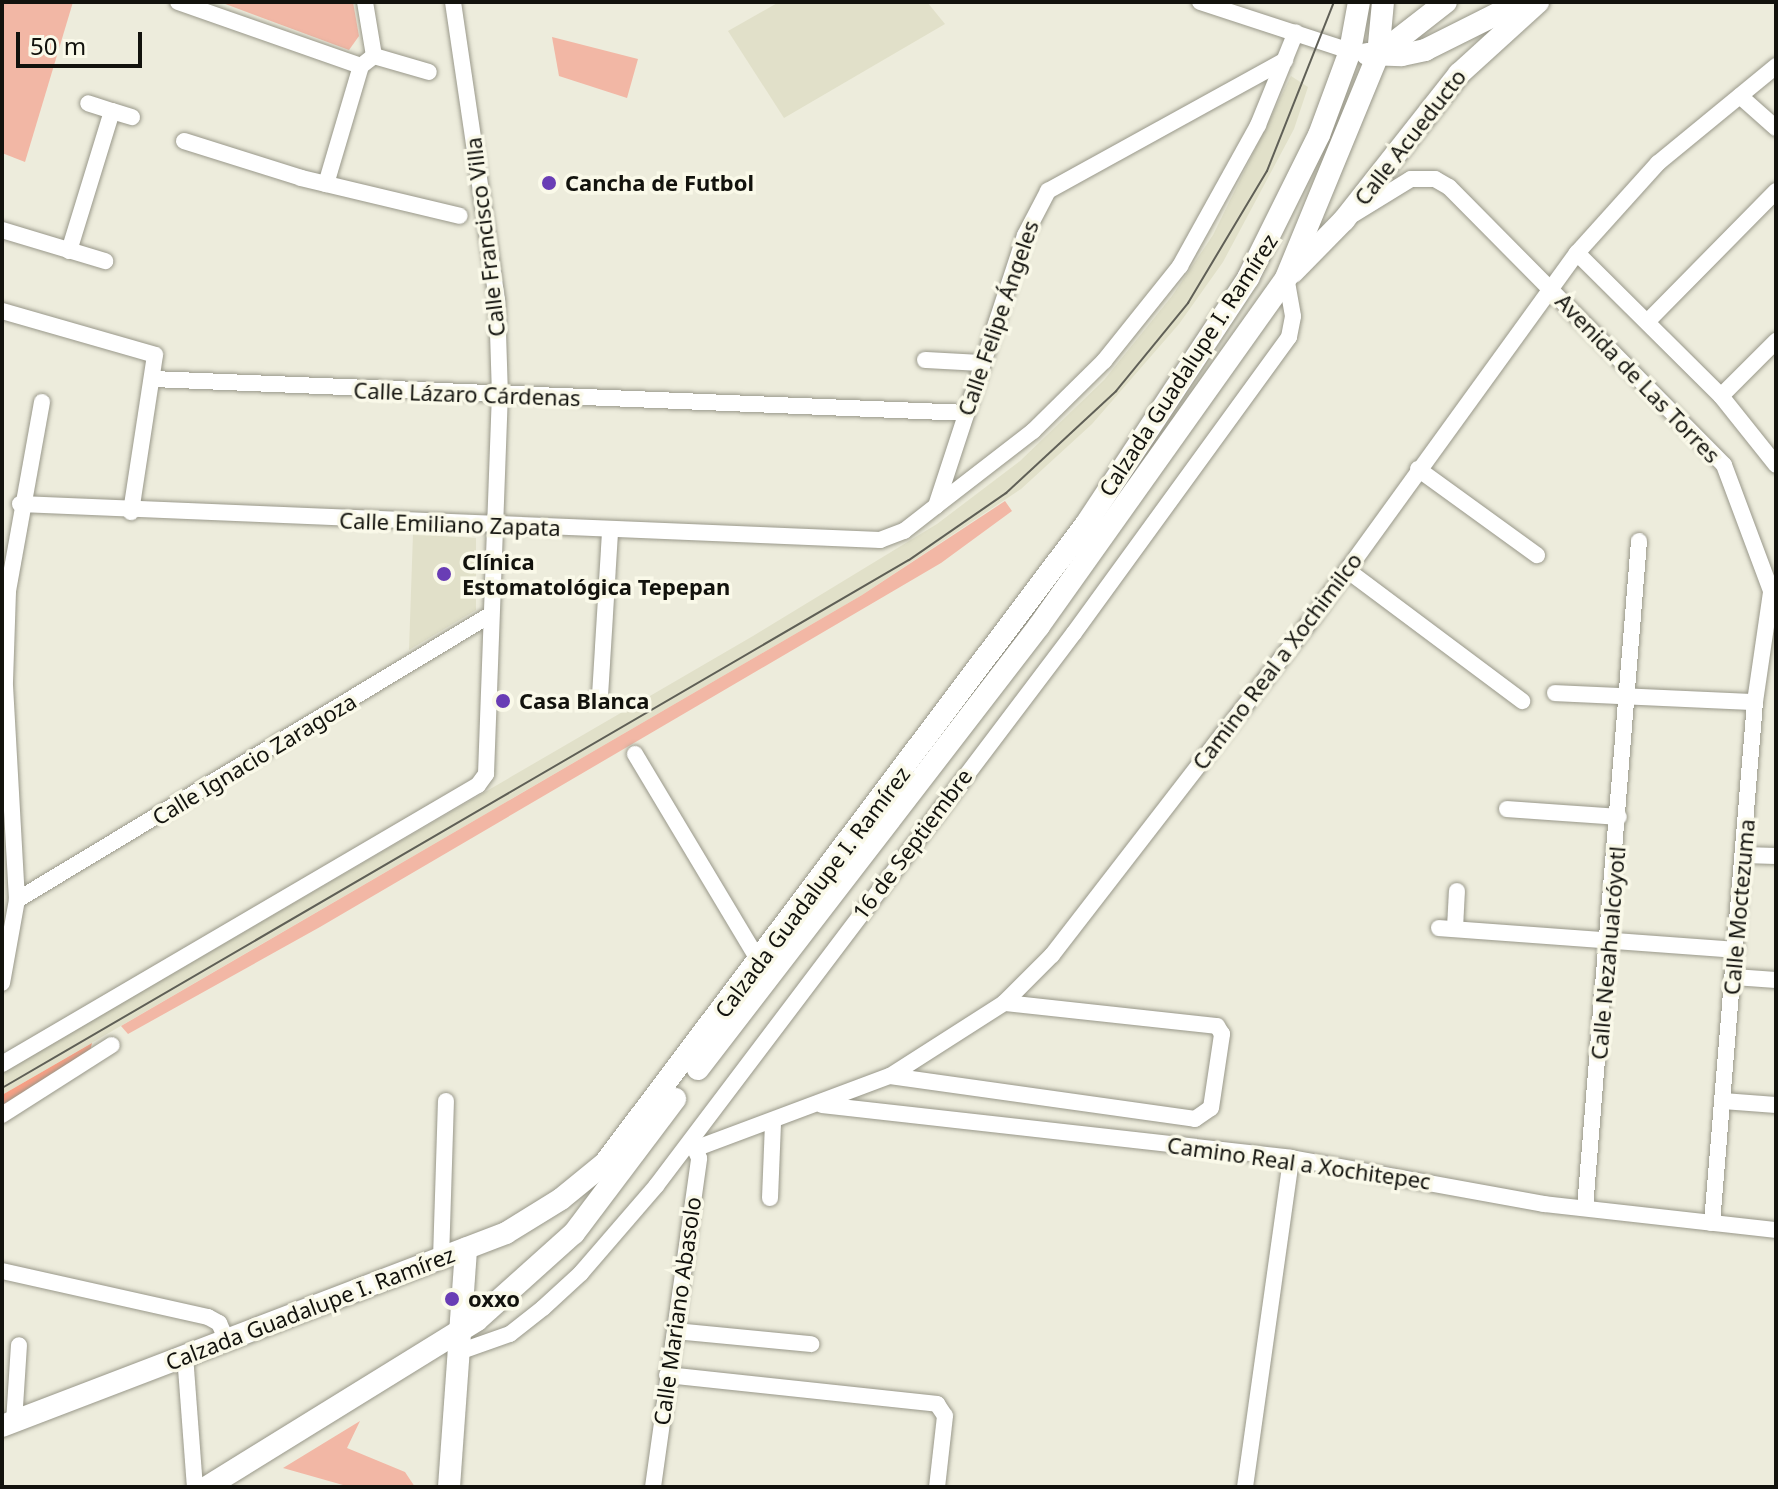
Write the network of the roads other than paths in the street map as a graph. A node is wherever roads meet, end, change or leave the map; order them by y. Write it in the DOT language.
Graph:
graph roads {
  1 [pos="178,2"];
  2 [pos="365,2"];
  3 [pos="453,2"];
  4 [pos="1200,2"];
  5 [pos="1359,2"];
  6 [pos="1383,2"];
  7 [pos="1446,2"];
  8 [pos="1521,2"];
  9 [pos="1538,2"];
  10 [pos="1296,32"];
  11 [pos="1350,51"];
  12 [pos="1378,55"];
  13 [pos="1285,60"];
  14 [pos="368,61"];
  15 [pos="1776,66"];
  16 [pos="429,72"];
  17 [pos="1740,96"];
  18 [pos="88,103"];
  19 [pos="112,111"];
  20 [pos="132,117"];
  21 [pos="1776,128"];
  22 [pos="184,141"];
  23 [pos="326,184"];
  24 [pos="1776,191"];
  25 [pos="460,216"];
  26 [pos="1344,220"];
  27 [pos="2,230"];
  28 [pos="69,251"];
  29 [pos="1577,253"];
  30 [pos="105,261"];
  31 [pos="1286,278"];
  32 [pos="1550,287"];
  33 [pos="2,311"];
  34 [pos="1647,322"];
  35 [pos="1776,341"];
  36 [pos="925,360"];
  37 [pos="982,363"];
  38 [pos="153,379"];
  39 [pos="500,396"];
  40 [pos="1721,396"];
  41 [pos="42,402"];
  42 [pos="966,413"];
  43 [pos="1776,465"];
  44 [pos="1418,469"];
  45 [pos="20,504"];
  46 [pos="936,506"];
  47 [pos="131,512"];
  48 [pos="495,526"];
  49 [pos="610,531"];
  50 [pos="1639,541"];
  51 [pos="1537,555"];
  52 [pos="1347,570"];
  53 [pos="1772,584"];
  54 [pos="5,590"];
  55 [pos="490,615"];
  56 [pos="1555,693"];
  57 [pos="600,696"];
  58 [pos="1628,697"];
  59 [pos="1522,701"];
  60 [pos="1755,702"];
  61 [pos="635,754"];
  62 [pos="1507,809"];
  63 [pos="1619,817"];
  64 [pos="1744,855"];
  65 [pos="1776,856"];
  66 [pos="1457,891"];
  67 [pos="17,900"];
  68 [pos="1610,940"];
  69 [pos="1736,950"];
  70 [pos="760,963"];
  71 [pos="1734,977"];
  72 [pos="1776,980"];
  73 [pos="2,983"];
  74 [pos="1004,1003"];
  75 [pos="112,1045"];
  76 [pos="5,1056"];
  77 [pos="890,1076"];
  78 [pos="446,1101"];
  79 [pos="1723,1101"];
  80 [pos="820,1105"];
  81 [pos="1776,1105"];
  82 [pos="2,1115"];
  83 [pos="773,1124"];
  84 [pos="694,1144"];
  85 [pos="1291,1158"];
  86 [pos="770,1198"];
  87 [pos="1585,1208"];
  88 [pos="1712,1223"];
  89 [pos="1776,1230"];
  90 [pos="466,1249"];
  91 [pos="441,1259"];
  92 [pos="2,1271"];
  93 [pos="675,1331"];
  94 [pos="226,1339"];
  95 [pos="456,1344"];
  96 [pos="811,1344"];
  97 [pos="19,1345"];
  98 [pos="185,1355"];
  99 [pos="667,1375"];
  100 [pos="8,1424"];
  101 [pos="195,1487"];
  102 [pos="207,1487"];
  103 [pos="449,1487"];
  104 [pos="653,1487"];
  105 [pos="937,1487"];
  106 [pos="1245,1487"];
  1 -- 14 [label="street"];
  2 -- 14 [label="street"];
  3 -- 39 [label="street, Calle Francisco Villa"];
  4 -- 10 [label="street"];
  5 -- 11 [label="main road, Calzada Guadalupe I. Ramírez"];
  6 -- 12 [label="main road"];
  7 -- 12 [label="main road"];
  8 -- 12 [label="main road"];
  9 -- 26 [label="main road, Calle Acueducto"];
  10 -- 11 [label="street"];
  10 -- 13 [label="street"];
  11 -- 12 [label="main road"];
  11 -- 70 [label="main road, Calzada Guadalupe I. Ramírez"];
  12 -- 31 [label="main road, Calzada Guadalupe I. Ramírez"];
  13 -- 37 [label="street, Calle Felipe Ángeles"];
  13 -- 46 [label="street"];
  14 -- 16 [label="street"];
  14 -- 23 [label="street"];
  15 -- 17 [label="street, Camino Real a Xochimilco"];
  17 -- 21 [label="street"];
  17 -- 29 [label="street, Camino Real a Xochimilco"];
  18 -- 19 [label="street"];
  19 -- 20 [label="street"];
  19 -- 28 [label="street"];
  22 -- 23 [label="street"];
  23 -- 25 [label="street"];
  24 -- 34 [label="street"];
  26 -- 31 [label="main road, Calle Acueducto"];
  26 -- 32 [label="street, Avenida de Las Torres"];
  27 -- 28 [label="street"];
  28 -- 30 [label="street"];
  29 -- 32 [label="street, Camino Real a Xochimilco"];
  29 -- 34 [label="street, Avenida de Las Torres"];
  31 -- 84 [label="street, 16 de Septiembre"];
  31 -- 95 [label="main road, Calzada Guadalupe I. Ramírez"];
  32 -- 44 [label="street, Camino Real a Xochimilco"];
  32 -- 53 [label="street, Avenida de Las Torres"];
  33 -- 38 [label="street"];
  34 -- 40 [label="street, Avenida de Las Torres"];
  35 -- 40 [label="street"];
  36 -- 37 [label="street"];
  37 -- 42 [label="street, Calle Felipe Ángeles"];
  38 -- 39 [label="street, Calle Lázaro Cárdenas"];
  38 -- 47 [label="street"];
  39 -- 42 [label="street, Calle Lázaro Cárdenas"];
  39 -- 48 [label="street, Calle Francisco Villa"];
  40 -- 43 [label="street, Avenida de Las Torres"];
  41 -- 45 [label="street"];
  42 -- 46 [label="street, Calle Felipe Ángeles"];
  44 -- 51 [label="street"];
  44 -- 52 [label="street, Camino Real a Xochimilco"];
  45 -- 47 [label="street, Calle Emiliano Zapata"];
  45 -- 54 [label="street"];
  46 -- 49 [label="street, Calle Emiliano Zapata"];
  47 -- 48 [label="street, Calle Emiliano Zapata"];
  48 -- 49 [label="street, Calle Emiliano Zapata"];
  48 -- 55 [label="street, Calle Francisco Villa"];
  49 -- 57 [label="street"];
  50 -- 58 [label="street, Calle Nezahualcóyotl"];
  52 -- 59 [label="street"];
  52 -- 74 [label="street, Camino Real a Xochimilco"];
  53 -- 60 [label="street, Calle Moctezuma"];
  54 -- 67 [label="street"];
  55 -- 67 [label="street, Calle Ignacio Zaragoza"];
  55 -- 76 [label="street, Calle Francisco Villa"];
  56 -- 58 [label="street"];
  58 -- 60 [label="street"];
  58 -- 63 [label="street, Calle Nezahualcóyotl"];
  60 -- 64 [label="street, Calle Moctezuma"];
  61 -- 70 [label="street"];
  62 -- 63 [label="street"];
  63 -- 68 [label="street, Calle Nezahualcóyotl"];
  64 -- 65 [label="street"];
  64 -- 69 [label="street, Calle Moctezuma"];
  66 -- 68 [label="street"];
  67 -- 73 [label="street"];
  68 -- 69 [label="street"];
  68 -- 87 [label="street, Calle Nezahualcóyotl"];
  69 -- 71 [label="street, Calle Moctezuma"];
  70 -- 90 [label="main road, Calzada Guadalupe I. Ramírez"];
  71 -- 72 [label="street"];
  71 -- 79 [label="street, Calle Moctezuma"];
  74 -- 77 [label="street, Camino Real a Xochimilco"];
  74 -- 77 [label="street"];
  75 -- 82 [label="street"];
  77 -- 80 [label="street, Camino Real a Xochimilco"];
  78 -- 91 [label="street"];
  79 -- 81 [label="street"];
  79 -- 88 [label="street, Calle Moctezuma"];
  80 -- 83 [label="street, Camino Real a Xochimilco"];
  80 -- 85 [label="street, Camino Real a Xochitepec"];
  83 -- 84 [label="street, Camino Real a Xochimilco"];
  83 -- 86 [label="street"];
  84 -- 93 [label="street, Calle Mariano Abasolo"];
  84 -- 95 [label="street, 16 de Septiembre"];
  85 -- 87 [label="street, Camino Real a Xochitepec"];
  85 -- 106 [label="street"];
  87 -- 88 [label="street, Camino Real a Xochitepec"];
  88 -- 89 [label="street, Camino Real a Xochitepec"];
  90 -- 91 [label="main road, Calzada Guadalupe I. Ramírez"];
  90 -- 95 [label="main road"];
  91 -- 94 [label="main road, Calzada Guadalupe I. Ramírez"];
  92 -- 94 [label="street"];
  93 -- 96 [label="street"];
  93 -- 99 [label="street, Calle Mariano Abasolo"];
  94 -- 98 [label="main road, Calzada Guadalupe I. Ramírez"];
  95 -- 102 [label="main road, Calzada Guadalupe I. Ramírez"];
  95 -- 103 [label="main road"];
  97 -- 100 [label="street"];
  98 -- 100 [label="main road, Calzada Guadalupe I. Ramírez"];
  98 -- 101 [label="street"];
  99 -- 104 [label="street, Calle Mariano Abasolo"];
  99 -- 105 [label="street"];
}
